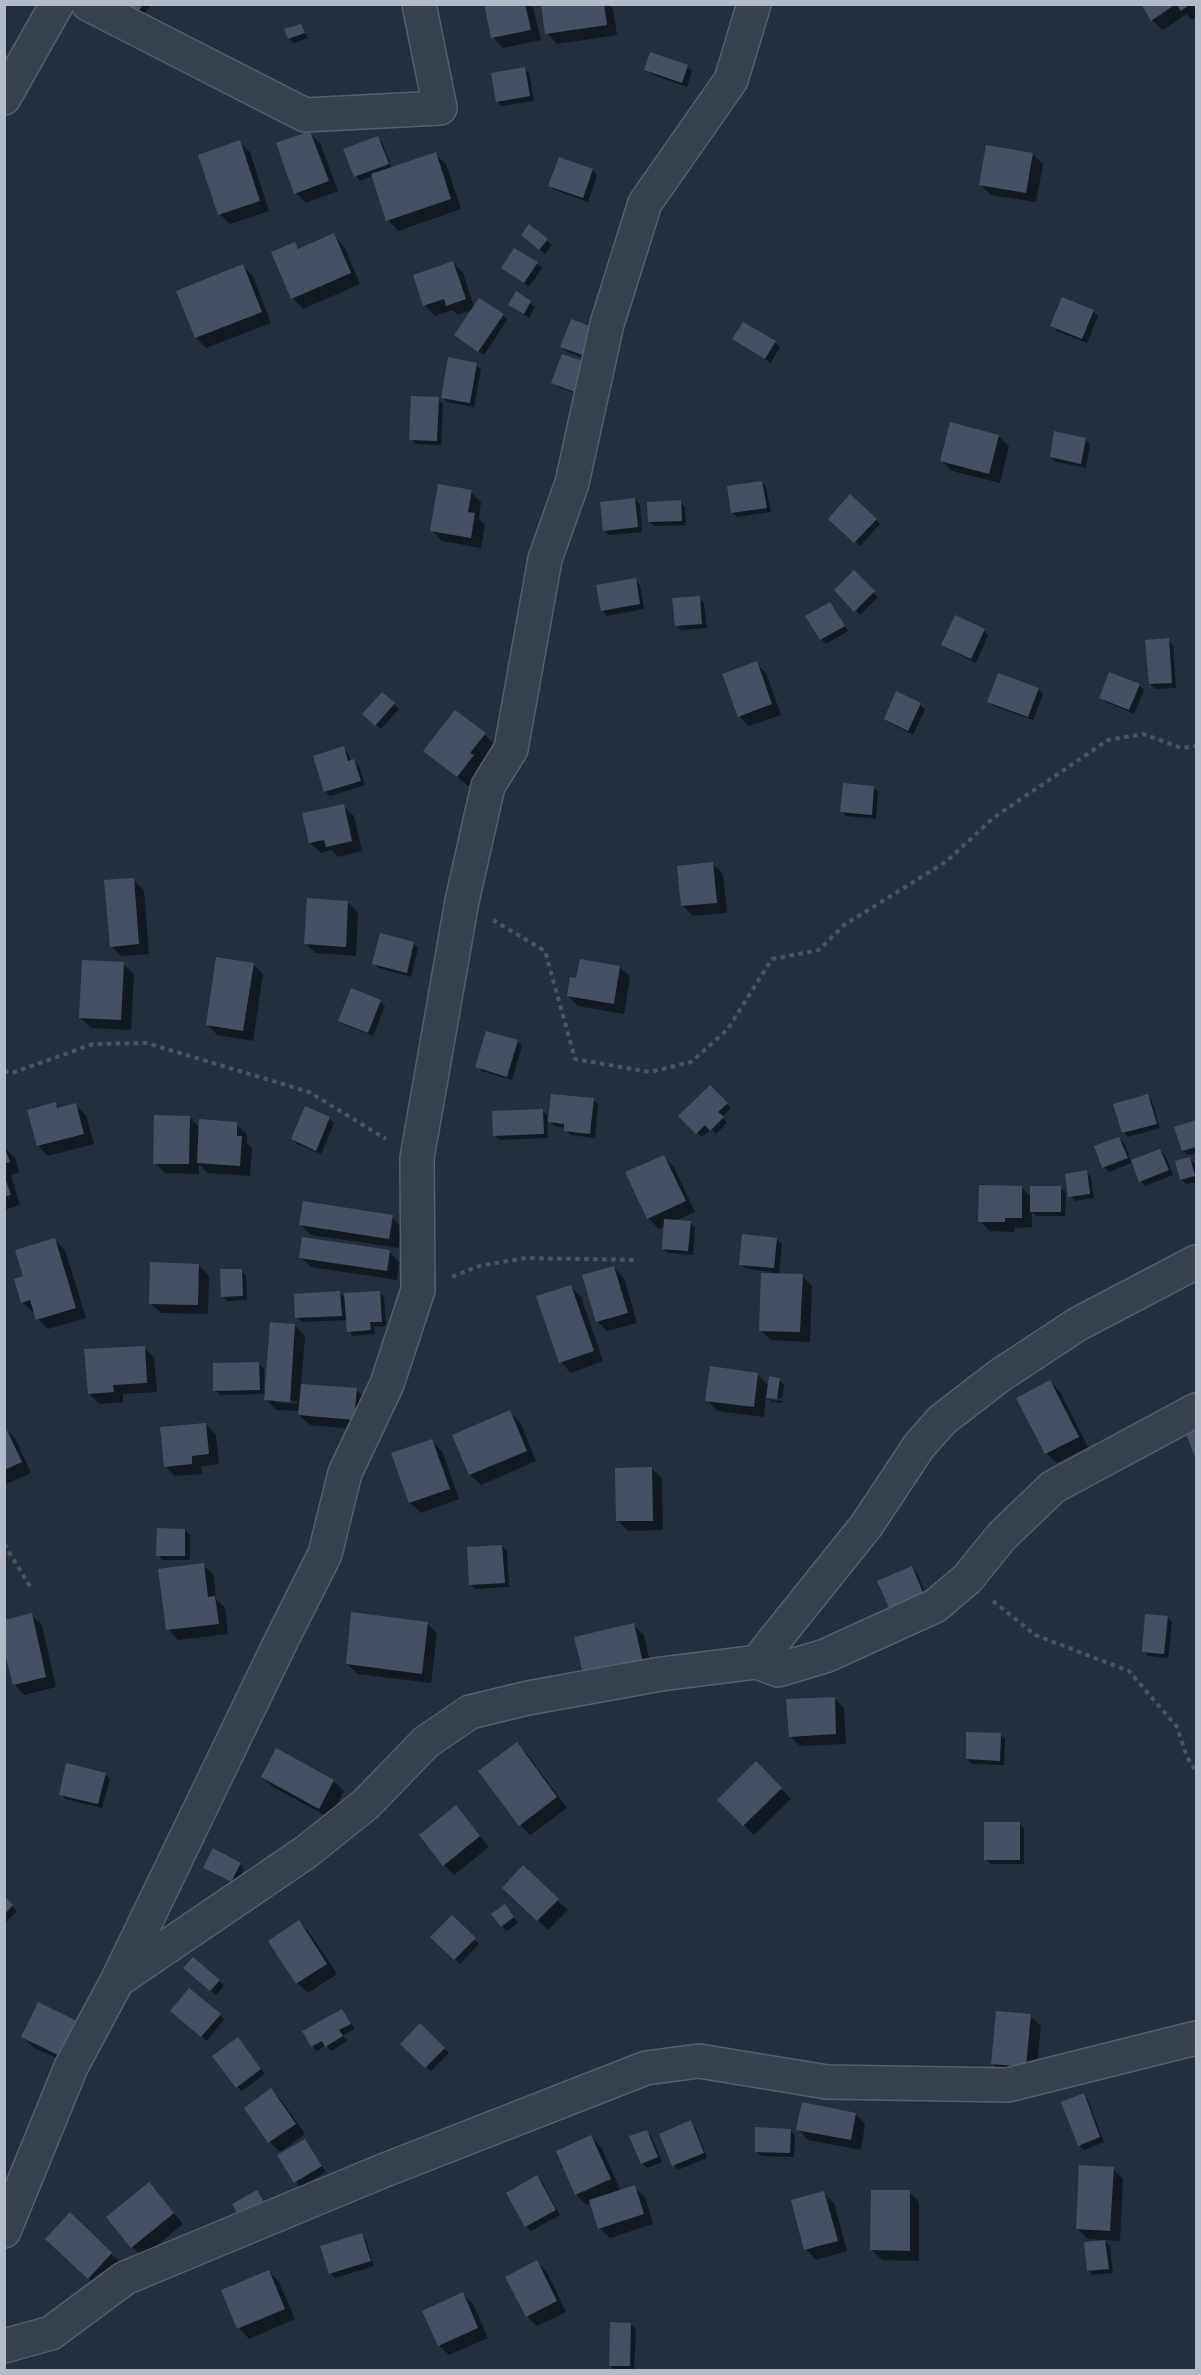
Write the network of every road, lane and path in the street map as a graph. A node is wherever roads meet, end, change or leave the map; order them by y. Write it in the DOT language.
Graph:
graph roads {
  1 [pos="57,4"];
  2 [pos="88,4"];
  3 [pos="419,4"];
  4 [pos="754,4"];
  5 [pos="4,98"];
  6 [pos="1197,746"];
  7 [pos="462,901"];
  8 [pos="4,1071"];
  9 [pos="417,1158"];
  10 [pos="638,1260"];
  11 [pos="1197,1262"];
  12 [pos="418,1290"];
  13 [pos="1197,1410"];
  14 [pos="4,1544"];
  15 [pos="967,1579"];
  16 [pos="31,1588"];
  17 [pos="757,1662"];
  18 [pos="1197,1771"];
  19 [pos="117,1981"];
  20 [pos="1197,2038"];
  21 [pos="4,2231"];
  22 [pos="4,2346"];
  1 -- 5 [label="street"];
  2 -- 3 [label="street"];
  4 -- 7 [label="street"];
  6 -- 7 [label="path"];
  7 -- 9 [label="street"];
  8 -- 9 [label="path"];
  9 -- 12 [label="street"];
  10 -- 12 [label="path"];
  11 -- 17 [label="street"];
  12 -- 19 [label="street"];
  13 -- 15 [label="street"];
  14 -- 16 [label="path"];
  15 -- 17 [label="street"];
  15 -- 18 [label="path"];
  17 -- 19 [label="street"];
  19 -- 21 [label="street"];
  20 -- 22 [label="street"];
}
